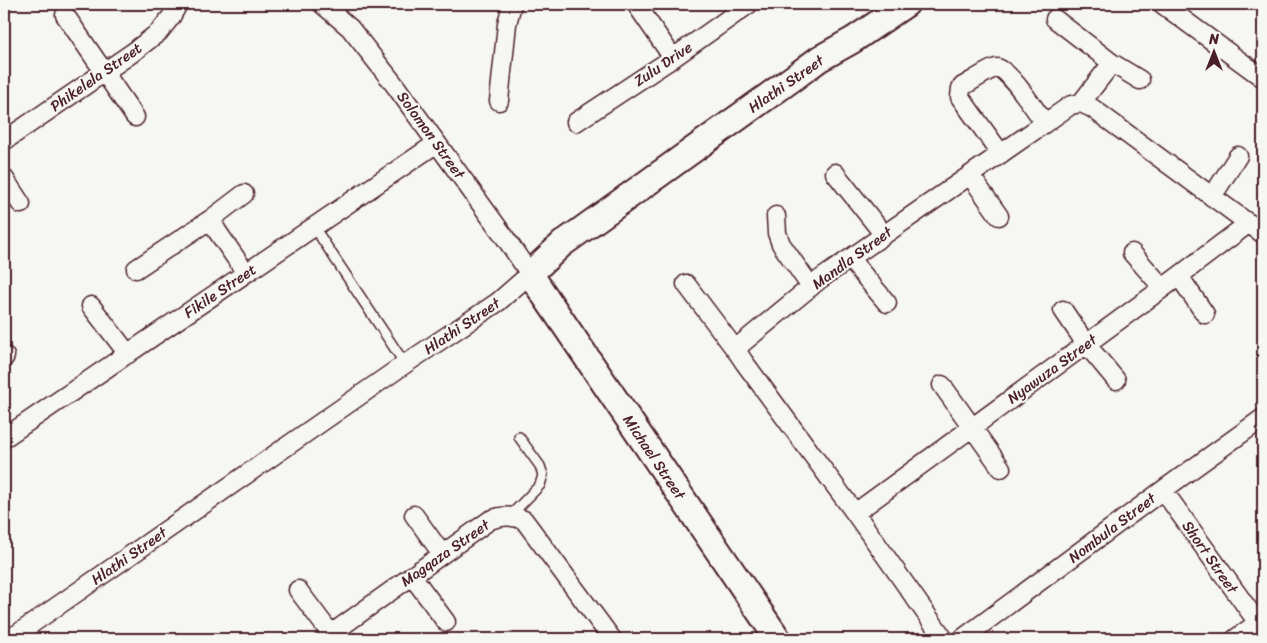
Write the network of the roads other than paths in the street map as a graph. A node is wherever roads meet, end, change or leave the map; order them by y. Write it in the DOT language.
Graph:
graph roads {
  1 [pos="178,4"];
  2 [pos="324,4"];
  3 [pos="512,4"];
  4 [pos="636,4"];
  5 [pos="749,4"];
  6 [pos="906,4"];
  7 [pos="1162,4"];
  8 [pos="65,15"];
  9 [pos="1054,19"];
  10 [pos="673,58"];
  11 [pos="1112,63"];
  12 [pos="104,72"];
  13 [pos="1263,78"];
  14 [pos="1140,80"];
  15 [pos="499,101"];
  16 [pos="1081,103"];
  17 [pos="135,117"];
  18 [pos="576,122"];
  19 [pos="1044,124"];
  20 [pos="4,141"];
  21 [pos="437,143"];
  22 [pos="1001,154"];
  23 [pos="1238,156"];
  24 [pos="835,173"];
  25 [pos="970,175"];
  26 [pos="4,178"];
  27 [pos="244,194"];
  28 [pos="1212,197"];
  29 [pos="21,204"];
  30 [pos="776,216"];
  31 [pos="998,216"];
  32 [pos="211,219"];
  33 [pos="1249,223"];
  34 [pos="314,227"];
  35 [pos="1263,234"];
  36 [pos="884,235"];
  37 [pos="1132,253"];
  38 [pos="850,259"];
  39 [pos="136,269"];
  40 [pos="246,274"];
  41 [pos="530,274"];
  42 [pos="1178,276"];
  43 [pos="686,284"];
  44 [pos="811,287"];
  45 [pos="1163,288"];
  46 [pos="887,303"];
  47 [pos="91,306"];
  48 [pos="1063,310"];
  49 [pos="1205,314"];
  50 [pos="1086,344"];
  51 [pos="738,353"];
  52 [pos="128,354"];
  53 [pos="404,364"];
  54 [pos="1116,380"];
  55 [pos="942,385"];
  56 [pos="1263,418"];
  57 [pos="972,427"];
  58 [pos="7,431"];
  59 [pos="519,437"];
  60 [pos="1001,468"];
  61 [pos="1163,490"];
  62 [pos="855,513"];
  63 [pos="414,514"];
  64 [pos="510,516"];
  65 [pos="442,554"];
  66 [pos="412,576"];
  67 [pos="298,590"];
  68 [pos="1260,621"];
  69 [pos="446,622"];
  70 [pos="328,637"];
  71 [pos="10,639"];
  72 [pos="612,639"];
  73 [pos="778,639"];
  74 [pos="944,639"];
  75 [pos="962,639"];
  76 [pos="1235,639"];
  1 -- 12 [label="street, Phikelela Street"];
  2 -- 21 [label="street, Solomon Street"];
  3 -- 15 [label="street"];
  4 -- 10 [label="street"];
  5 -- 10 [label="street, Zulu Drive"];
  6 -- 41 [label="street, Hlathi Street"];
  7 -- 13 [label="street"];
  8 -- 12 [label="street"];
  9 -- 11 [label="street"];
  10 -- 18 [label="street, Zulu Drive"];
  11 -- 14 [label="street"];
  11 -- 16 [label="street"];
  12 -- 17 [label="street"];
  12 -- 20 [label="street, Phikelela Street"];
  16 -- 19 [label="street, Mandla Street"];
  16 -- 28 [label="street"];
  19 -- 22 [label="street, Mandla Street"];
  19 -- 22 [label="street"];
  21 -- 34 [label="street, Fikile Street"];
  21 -- 41 [label="street, Solomon Street"];
  22 -- 25 [label="street, Mandla Street"];
  23 -- 28 [label="street"];
  24 -- 36 [label="street"];
  25 -- 31 [label="street"];
  25 -- 36 [label="street, Mandla Street"];
  26 -- 29 [label="street"];
  27 -- 32 [label="street"];
  28 -- 33 [label="street"];
  30 -- 44 [label="street"];
  32 -- 39 [label="street"];
  32 -- 40 [label="street"];
  33 -- 35 [label="street"];
  33 -- 42 [label="street, Nyawuza Street"];
  34 -- 40 [label="street, Fikile Street"];
  34 -- 53 [label="lane"];
  36 -- 38 [label="street, Mandla Street"];
  37 -- 45 [label="street"];
  38 -- 44 [label="street, Mandla Street"];
  38 -- 46 [label="street"];
  40 -- 52 [label="street, Fikile Street"];
  41 -- 53 [label="street, Hlathi Street"];
  41 -- 73 [label="street, Michael Street"];
  42 -- 45 [label="street, Nyawuza Street"];
  42 -- 49 [label="street"];
  43 -- 51 [label="street"];
  44 -- 51 [label="street, Mandla Street"];
  45 -- 50 [label="street, Nyawuza Street"];
  47 -- 52 [label="street"];
  48 -- 50 [label="street"];
  50 -- 54 [label="street"];
  50 -- 57 [label="street, Nyawuza Street"];
  51 -- 62 [label="street"];
  52 -- 58 [label="street, Fikile Street"];
  53 -- 71 [label="street, Hlathi Street"];
  55 -- 57 [label="street"];
  56 -- 61 [label="street, Nombula Street"];
  57 -- 60 [label="street"];
  57 -- 62 [label="street, Nyawuza Street"];
  59 -- 64 [label="lane"];
  61 -- 68 [label="street, Short Street"];
  61 -- 75 [label="street, Nombula Street"];
  62 -- 74 [label="street"];
  63 -- 65 [label="street"];
  64 -- 65 [label="street, Magqaza Street"];
  64 -- 72 [label="street, Magqaza Street"];
  65 -- 66 [label="street, Magqaza Street"];
  66 -- 69 [label="street"];
  66 -- 70 [label="street, Magqaza Street"];
  67 -- 70 [label="street"];
  68 -- 76 [label="street"];
}
